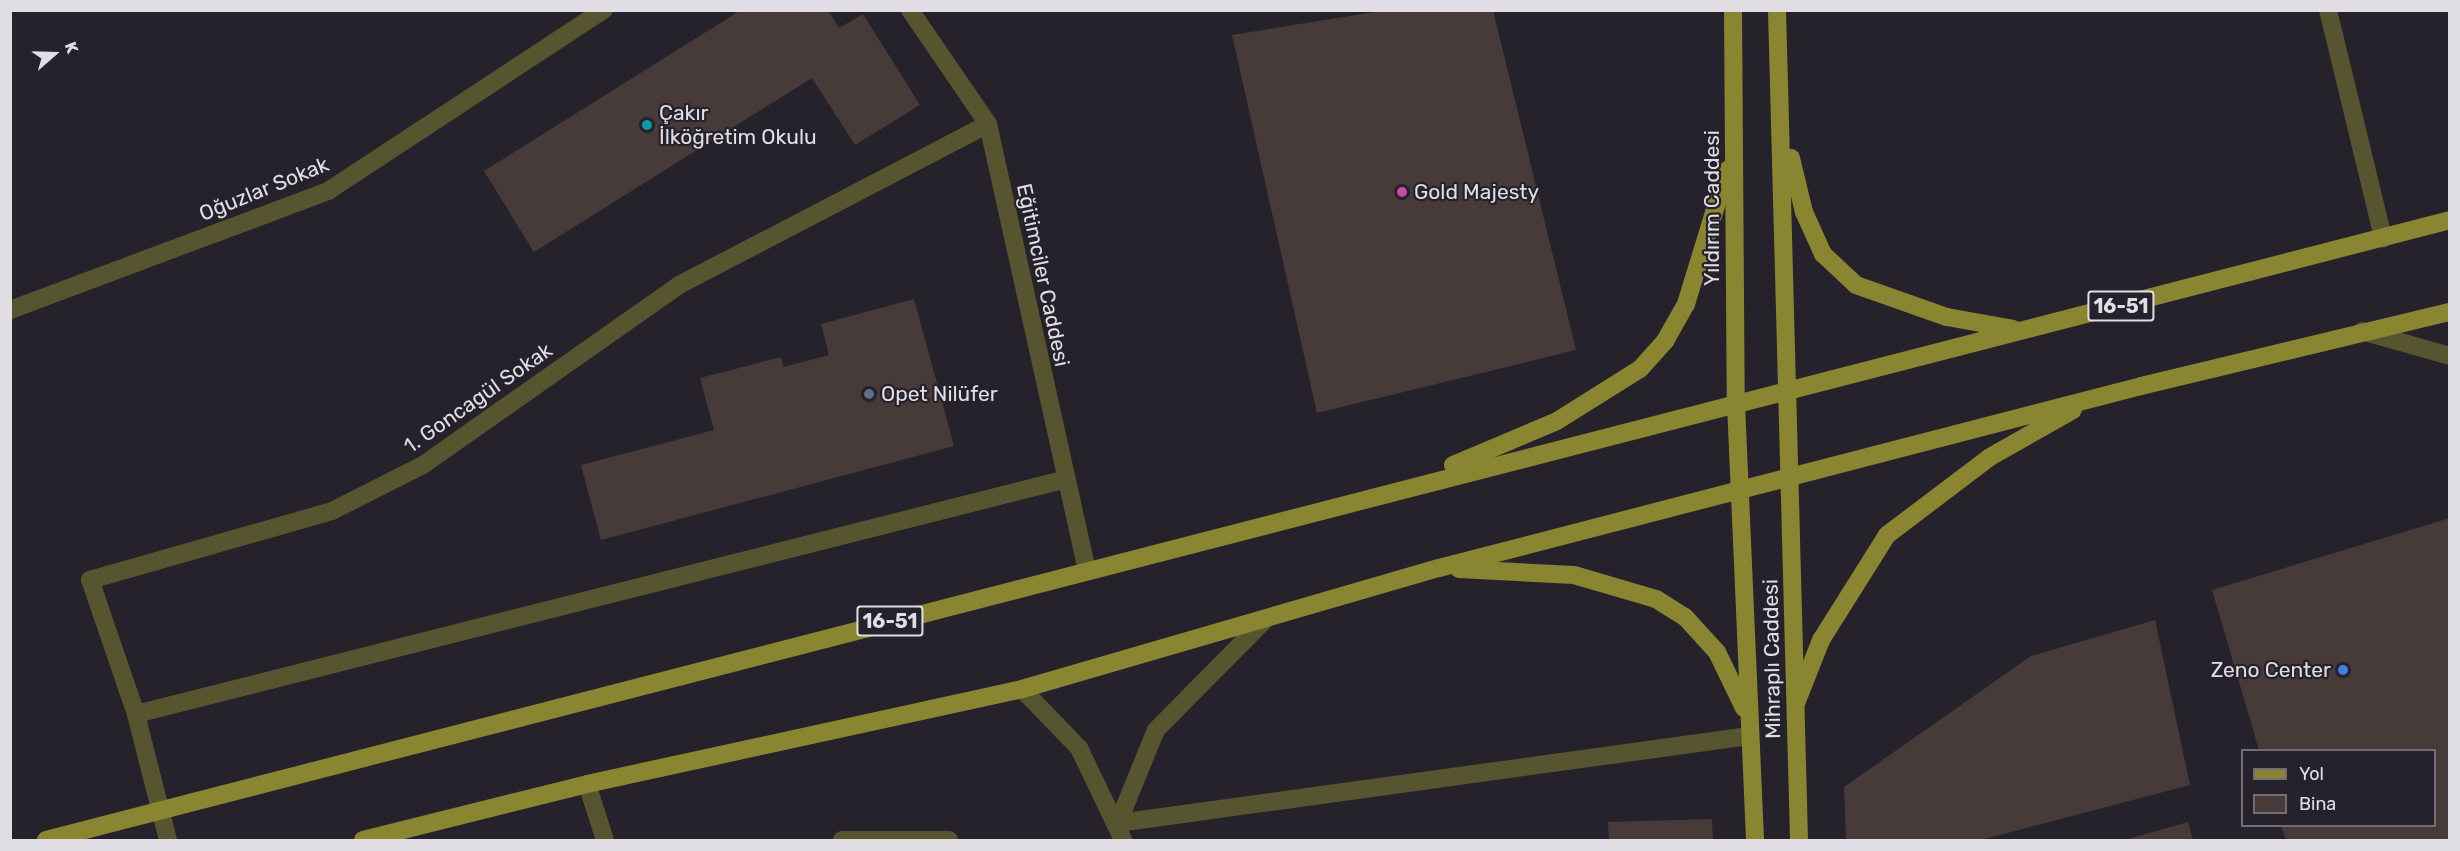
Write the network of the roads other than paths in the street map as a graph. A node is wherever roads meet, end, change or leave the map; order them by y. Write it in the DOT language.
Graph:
graph roads {
  1 [pos="604,10"];
  2 [pos="910,10"];
  3 [pos="1733,10"];
  4 [pos="1777,10"];
  5 [pos="2328,10"];
  6 [pos="1781,117"];
  7 [pos="988,124"];
  8 [pos="1734,145"];
  9 [pos="2450,220"];
  10 [pos="2383,238"];
  11 [pos="10,310"];
  12 [pos="2450,312"];
  13 [pos="2021,330"];
  14 [pos="2362,331"];
  15 [pos="2450,356"];
  16 [pos="1791,390"];
  17 [pos="2095,398"];
  18 [pos="1736,404"];
  19 [pos="1793,477"];
  20 [pos="1067,479"];
  21 [pos="1409,484"];
  22 [pos="1740,489"];
  23 [pos="1439,568"];
  24 [pos="1087,569"];
  25 [pos="1266,619"];
  26 [pos="1022,689"];
  27 [pos="1794,708"];
  28 [pos="136,714"];
  29 [pos="1747,714"];
  30 [pos="1749,736"];
  31 [pos="587,784"];
  32 [pos="160,811"];
  33 [pos="1121,832"];
  34 [pos="45,840"];
  35 [pos="168,840"];
  36 [pos="363,840"];
  37 [pos="605,840"];
  38 [pos="842,840"];
  39 [pos="949,840"];
  40 [pos="1755,840"];
  41 [pos="1799,840"];
  1 -- 11 [label="street, Oğuzlar Sokak"];
  2 -- 7 [label="street, Eğitimciler Caddesi"];
  3 -- 8 [label="main road, Yıldırım Caddesi"];
  4 -- 6 [label="main road"];
  5 -- 10 [label="street"];
  6 -- 13 [label="main road"];
  6 -- 16 [label="main road"];
  7 -- 20 [label="street, Eğitimciler Caddesi"];
  7 -- 28 [label="street, 1. Goncagül Sokak"];
  8 -- 18 [label="main road, Yıldırım Caddesi"];
  8 -- 21 [label="main road"];
  9 -- 10 [label="main road, 16-51"];
  10 -- 13 [label="main road, 16-51"];
  12 -- 14 [label="main road"];
  13 -- 16 [label="main road, 16-51"];
  14 -- 15 [label="street"];
  14 -- 17 [label="main road"];
  16 -- 18 [label="main road"];
  16 -- 19 [label="main road, Mihraplı Caddesi"];
  17 -- 19 [label="main road"];
  17 -- 27 [label="main road"];
  18 -- 21 [label="main road, 16-51"];
  18 -- 22 [label="main road, Yıldırım Caddesi"];
  19 -- 22 [label="main road"];
  19 -- 27 [label="main road, Mihraplı Caddesi"];
  20 -- 24 [label="street, Eğitimciler Caddesi"];
  20 -- 28 [label="street"];
  21 -- 24 [label="main road, 16-51"];
  22 -- 23 [label="main road"];
  22 -- 29 [label="main road, Mihraplı Caddesi"];
  23 -- 25 [label="main road"];
  23 -- 29 [label="main road"];
  24 -- 32 [label="main road, 16-51"];
  25 -- 26 [label="main road"];
  25 -- 33 [label="street"];
  26 -- 31 [label="main road"];
  26 -- 33 [label="street"];
  27 -- 41 [label="main road, Mihraplı Caddesi"];
  28 -- 32 [label="street"];
  29 -- 30 [label="main road, Mihraplı Caddesi"];
  30 -- 33 [label="street"];
  30 -- 40 [label="main road, Mihraplı Caddesi"];
  31 -- 36 [label="main road"];
  31 -- 37 [label="street"];
  32 -- 34 [label="main road, 16-51"];
  32 -- 35 [label="street"];
  38 -- 39 [label="street"];
}
